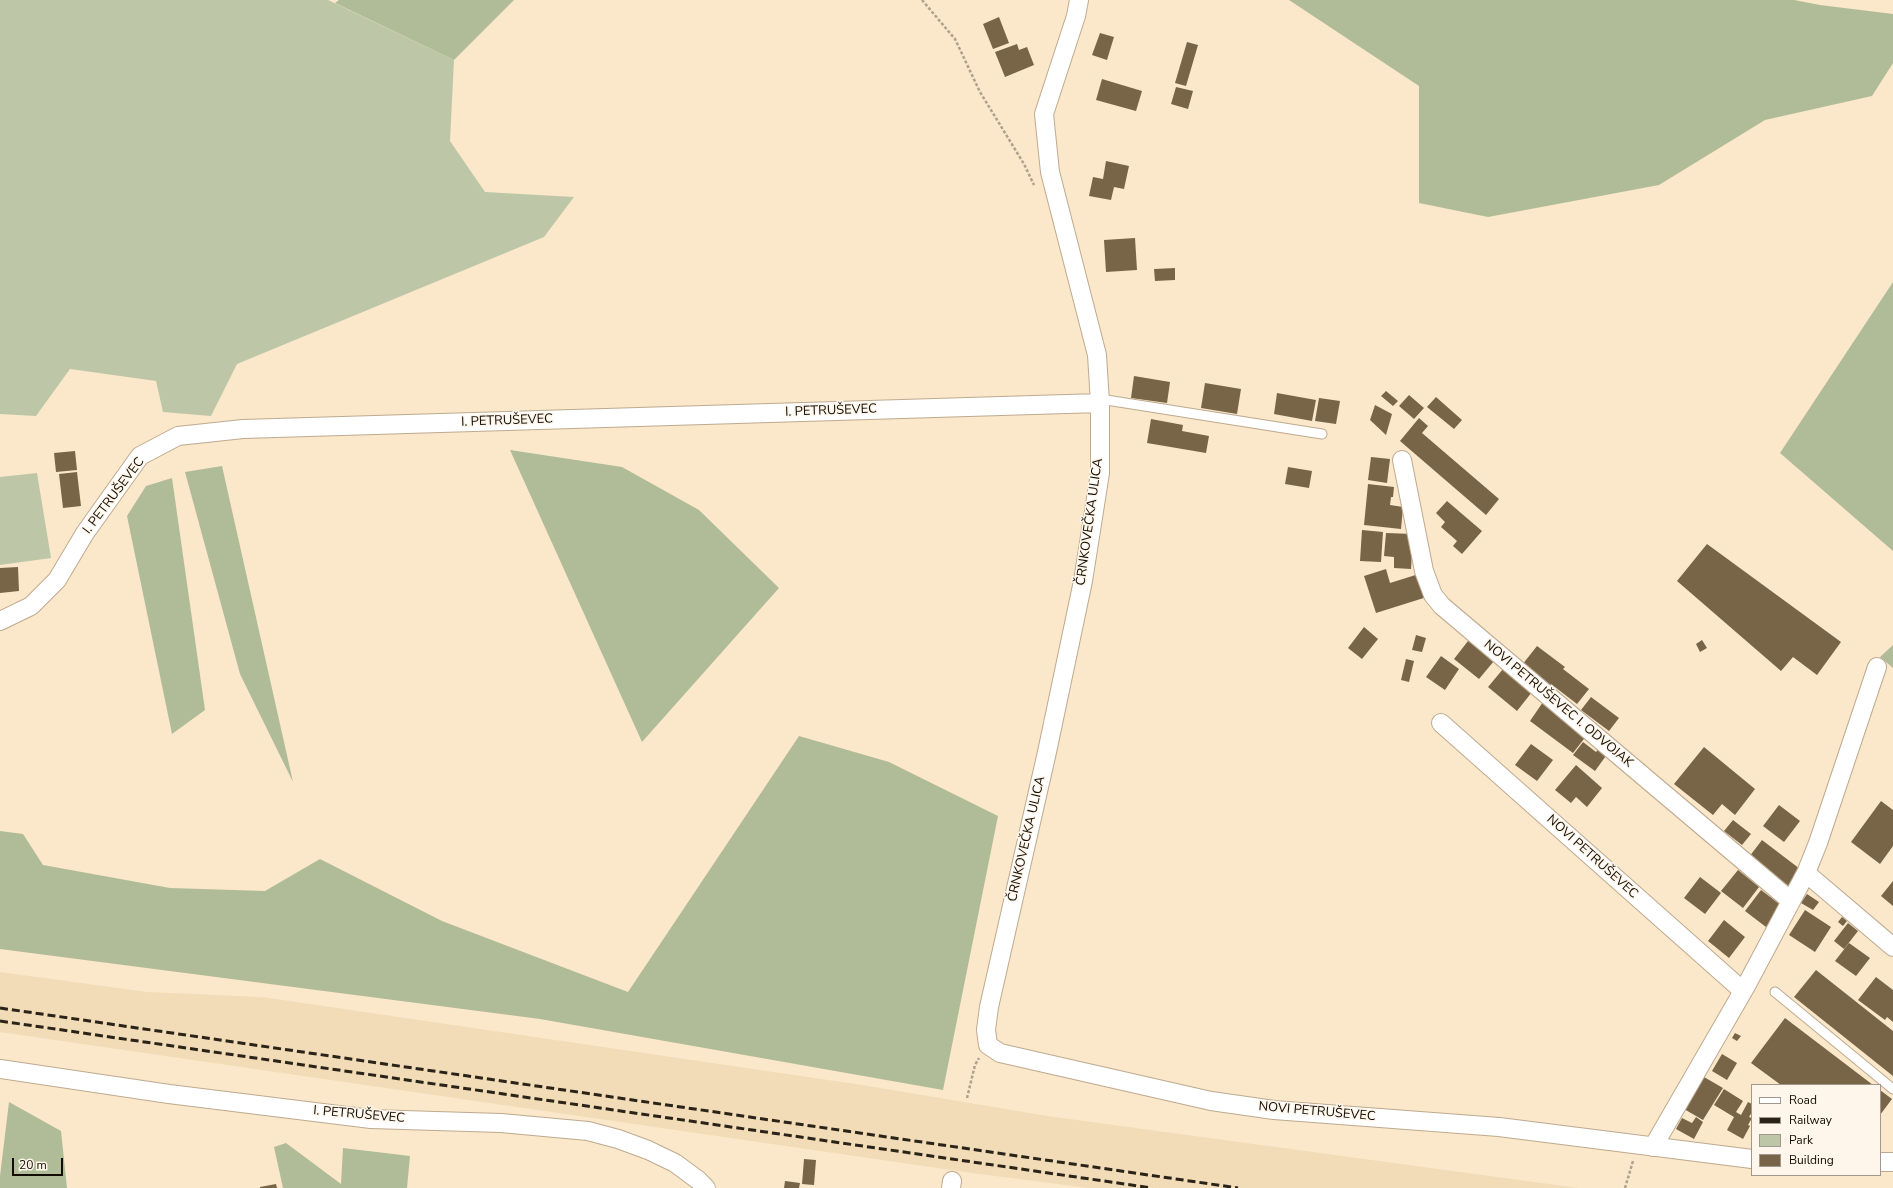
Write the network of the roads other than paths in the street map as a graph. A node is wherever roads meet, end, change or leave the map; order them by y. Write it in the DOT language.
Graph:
graph roads {
  1 [pos="1079,0"];
  2 [pos="1100,401"];
  3 [pos="1322,434"];
  4 [pos="1402,460"];
  5 [pos="0,621"];
  6 [pos="1877,667"];
  7 [pos="1441,723"];
  8 [pos="1806,873"];
  9 [pos="1791,901"];
  10 [pos="1893,947"];
  11 [pos="1743,991"];
  12 [pos="1775,992"];
  13 [pos="988,1045"];
  14 [pos="0,1069"];
  15 [pos="1893,1090"];
  16 [pos="1646,1146"];
  17 [pos="1751,1159"];
  18 [pos="1881,1162"];
  19 [pos="1893,1162"];
  20 [pos="706,1188"];
  1 -- 2 [label="street, ČRNKOVEČKA ULICA"];
  2 -- 3 [label="lane"];
  2 -- 5 [label="street, I. PETRUŠEVEC"];
  2 -- 13 [label="street, ČRNKOVEČKA ULICA"];
  4 -- 9 [label="street, NOVI PETRUŠEVEC I. ODVOJAK"];
  6 -- 8 [label="street"];
  7 -- 11 [label="street, NOVI PETRUŠEVEC"];
  8 -- 9 [label="street"];
  8 -- 10 [label="street"];
  9 -- 11 [label="street"];
  11 -- 16 [label="street"];
  12 -- 15 [label="lane"];
  13 -- 16 [label="street, NOVI PETRUŠEVEC"];
  14 -- 20 [label="street, I. PETRUŠEVEC"];
  16 -- 17 [label="street, NOVI PETRUŠEVEC"];
  18 -- 19 [label="street"];
}
